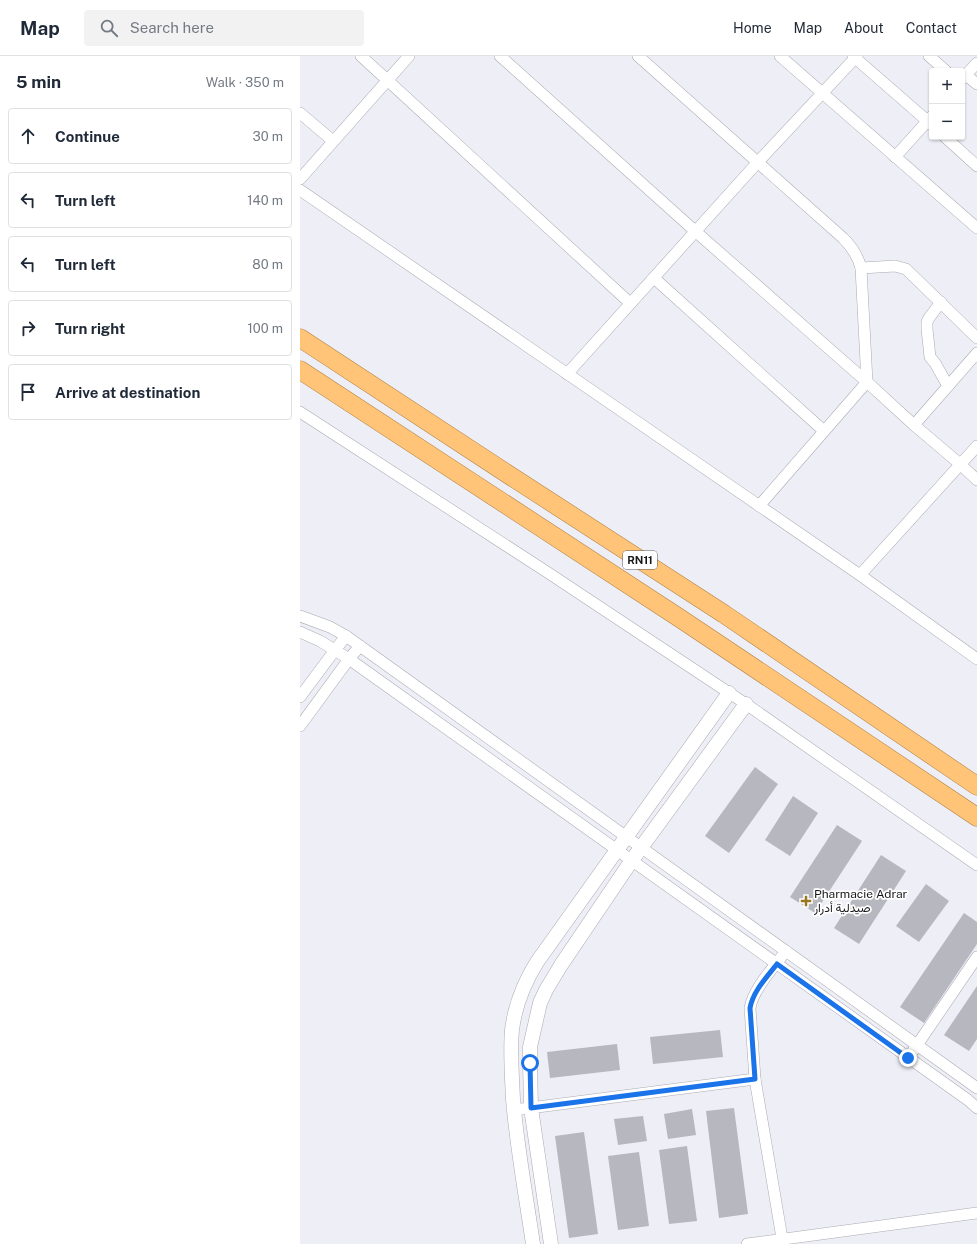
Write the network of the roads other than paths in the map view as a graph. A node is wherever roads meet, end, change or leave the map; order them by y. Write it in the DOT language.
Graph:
graph roads {
  1 [pos="361,56"];
  2 [pos="409,56"];
  3 [pos="500,56"];
  4 [pos="638,56"];
  5 [pos="780,56"];
  6 [pos="929,56"];
  7 [pos="855,57"];
  8 [pos="977,63"];
  9 [pos="943,68"];
  10 [pos="965,76"];
  11 [pos="965,78"];
  12 [pos="388,80"];
  13 [pos="977,84"];
  14 [pos="824,93"];
  15 [pos="300,114"];
  16 [pos="929,119"];
  17 [pos="929,121"];
  18 [pos="948,140"];
  19 [pos="333,141"];
  20 [pos="895,157"];
  21 [pos="757,163"];
  22 [pos="977,166"];
  23 [pos="300,179"];
  24 [pos="300,190"];
  25 [pos="977,228"];
  26 [pos="695,231"];
  27 [pos="861,268"];
  28 [pos="654,278"];
  29 [pos="941,302"];
  30 [pos="630,303"];
  31 [pos="300,338"];
  32 [pos="977,338"];
  33 [pos="977,353"];
  34 [pos="300,370"];
  35 [pos="567,374"];
  36 [pos="867,382"];
  37 [pos="948,386"];
  38 [pos="300,412"];
  39 [pos="914,426"];
  40 [pos="824,431"];
  41 [pos="977,446"];
  42 [pos="960,464"];
  43 [pos="977,480"];
  44 [pos="759,506"];
  45 [pos="860,575"];
  46 [pos="300,616"];
  47 [pos="300,632"];
  48 [pos="346,636"];
  49 [pos="360,646"];
  50 [pos="335,650"];
  51 [pos="976,657"];
  52 [pos="349,659"];
  53 [pos="729,694"];
  54 [pos="300,697"];
  55 [pos="746,704"];
  56 [pos="300,726"];
  57 [pos="977,786"];
  58 [pos="977,817"];
  59 [pos="626,837"];
  60 [pos="641,848"];
  61 [pos="617,850"];
  62 [pos="632,860"];
  63 [pos="977,865"];
  64 [pos="786,951"];
  65 [pos="977,957"];
  66 [pos="777,964"];
  67 [pos="917,1045"];
  68 [pos="908,1058"];
  69 [pos="755,1079"];
  70 [pos="964,1079"];
  71 [pos="977,1088"];
  72 [pos="956,1092"];
  73 [pos="531,1108"];
  74 [pos="977,1108"];
  75 [pos="514,1110"];
  76 [pos="977,1213"];
  77 [pos="783,1242"];
  78 [pos="533,1244"];
  79 [pos="551,1244"];
  80 [pos="747,1244"];
  1 -- 12 [label="street"];
  2 -- 12 [label="street"];
  3 -- 26 [label="street"];
  4 -- 21 [label="street"];
  5 -- 14 [label="street"];
  6 -- 9 [label="street"];
  7 -- 14 [label="street"];
  7 -- 16 [label="street"];
  8 -- 10 [label="street"];
  11 -- 13 [label="street"];
  12 -- 19 [label="street"];
  12 -- 30 [label="street"];
  14 -- 20 [label="street"];
  14 -- 21 [label="street"];
  15 -- 19 [label="street"];
  17 -- 20 [label="street"];
  18 -- 22 [label="street"];
  19 -- 23 [label="street"];
  20 -- 25 [label="street"];
  21 -- 26 [label="street"];
  21 -- 27 [label="street"];
  24 -- 35 [label="street"];
  26 -- 28 [label="street"];
  26 -- 36 [label="street"];
  27 -- 29 [label="street"];
  27 -- 36 [label="street"];
  28 -- 30 [label="street"];
  28 -- 40 [label="street"];
  29 -- 32 [label="street"];
  29 -- 37 [label="street"];
  30 -- 35 [label="street"];
  31 -- 57 [label="highway, RN11"];
  33 -- 37 [label="street"];
  34 -- 58 [label="highway, RN11"];
  35 -- 44 [label="street"];
  36 -- 39 [label="street"];
  36 -- 40 [label="street"];
  37 -- 39 [label="street"];
  38 -- 53 [label="street"];
  39 -- 42 [label="street"];
  40 -- 44 [label="street"];
  41 -- 42 [label="street"];
  42 -- 43 [label="street"];
  42 -- 45 [label="street"];
  44 -- 45 [label="street"];
  45 -- 51 [label="street"];
  46 -- 48 [label="street"];
  47 -- 50 [label="street"];
  48 -- 49 [label="street"];
  48 -- 50 [label="street"];
  49 -- 52 [label="street"];
  49 -- 59 [label="street"];
  50 -- 52 [label="street"];
  50 -- 54 [label="street"];
  52 -- 56 [label="street"];
  52 -- 61 [label="street"];
  53 -- 55 [label="street"];
  53 -- 59 [label="street"];
  55 -- 60 [label="street"];
  55 -- 63 [label="street"];
  59 -- 60 [label="street"];
  59 -- 61 [label="street"];
  60 -- 62 [label="street"];
  60 -- 64 [label="street"];
  61 -- 62 [label="street"];
  61 -- 75 [label="street"];
  62 -- 66 [label="street"];
  62 -- 73 [label="street"];
  64 -- 66 [label="street"];
  64 -- 67 [label="street"];
  65 -- 67 [label="street"];
  66 -- 68 [label="street"];
  66 -- 69 [label="street"];
  67 -- 68 [label="street"];
  67 -- 70 [label="street"];
  68 -- 72 [label="street"];
  69 -- 73 [label="street"];
  69 -- 77 [label="street"];
  70 -- 71 [label="street"];
  70 -- 72 [label="street"];
  72 -- 74 [label="street"];
  73 -- 75 [label="street"];
  73 -- 79 [label="street"];
  75 -- 78 [label="street"];
  76 -- 77 [label="street"];
  77 -- 80 [label="street"];
}
